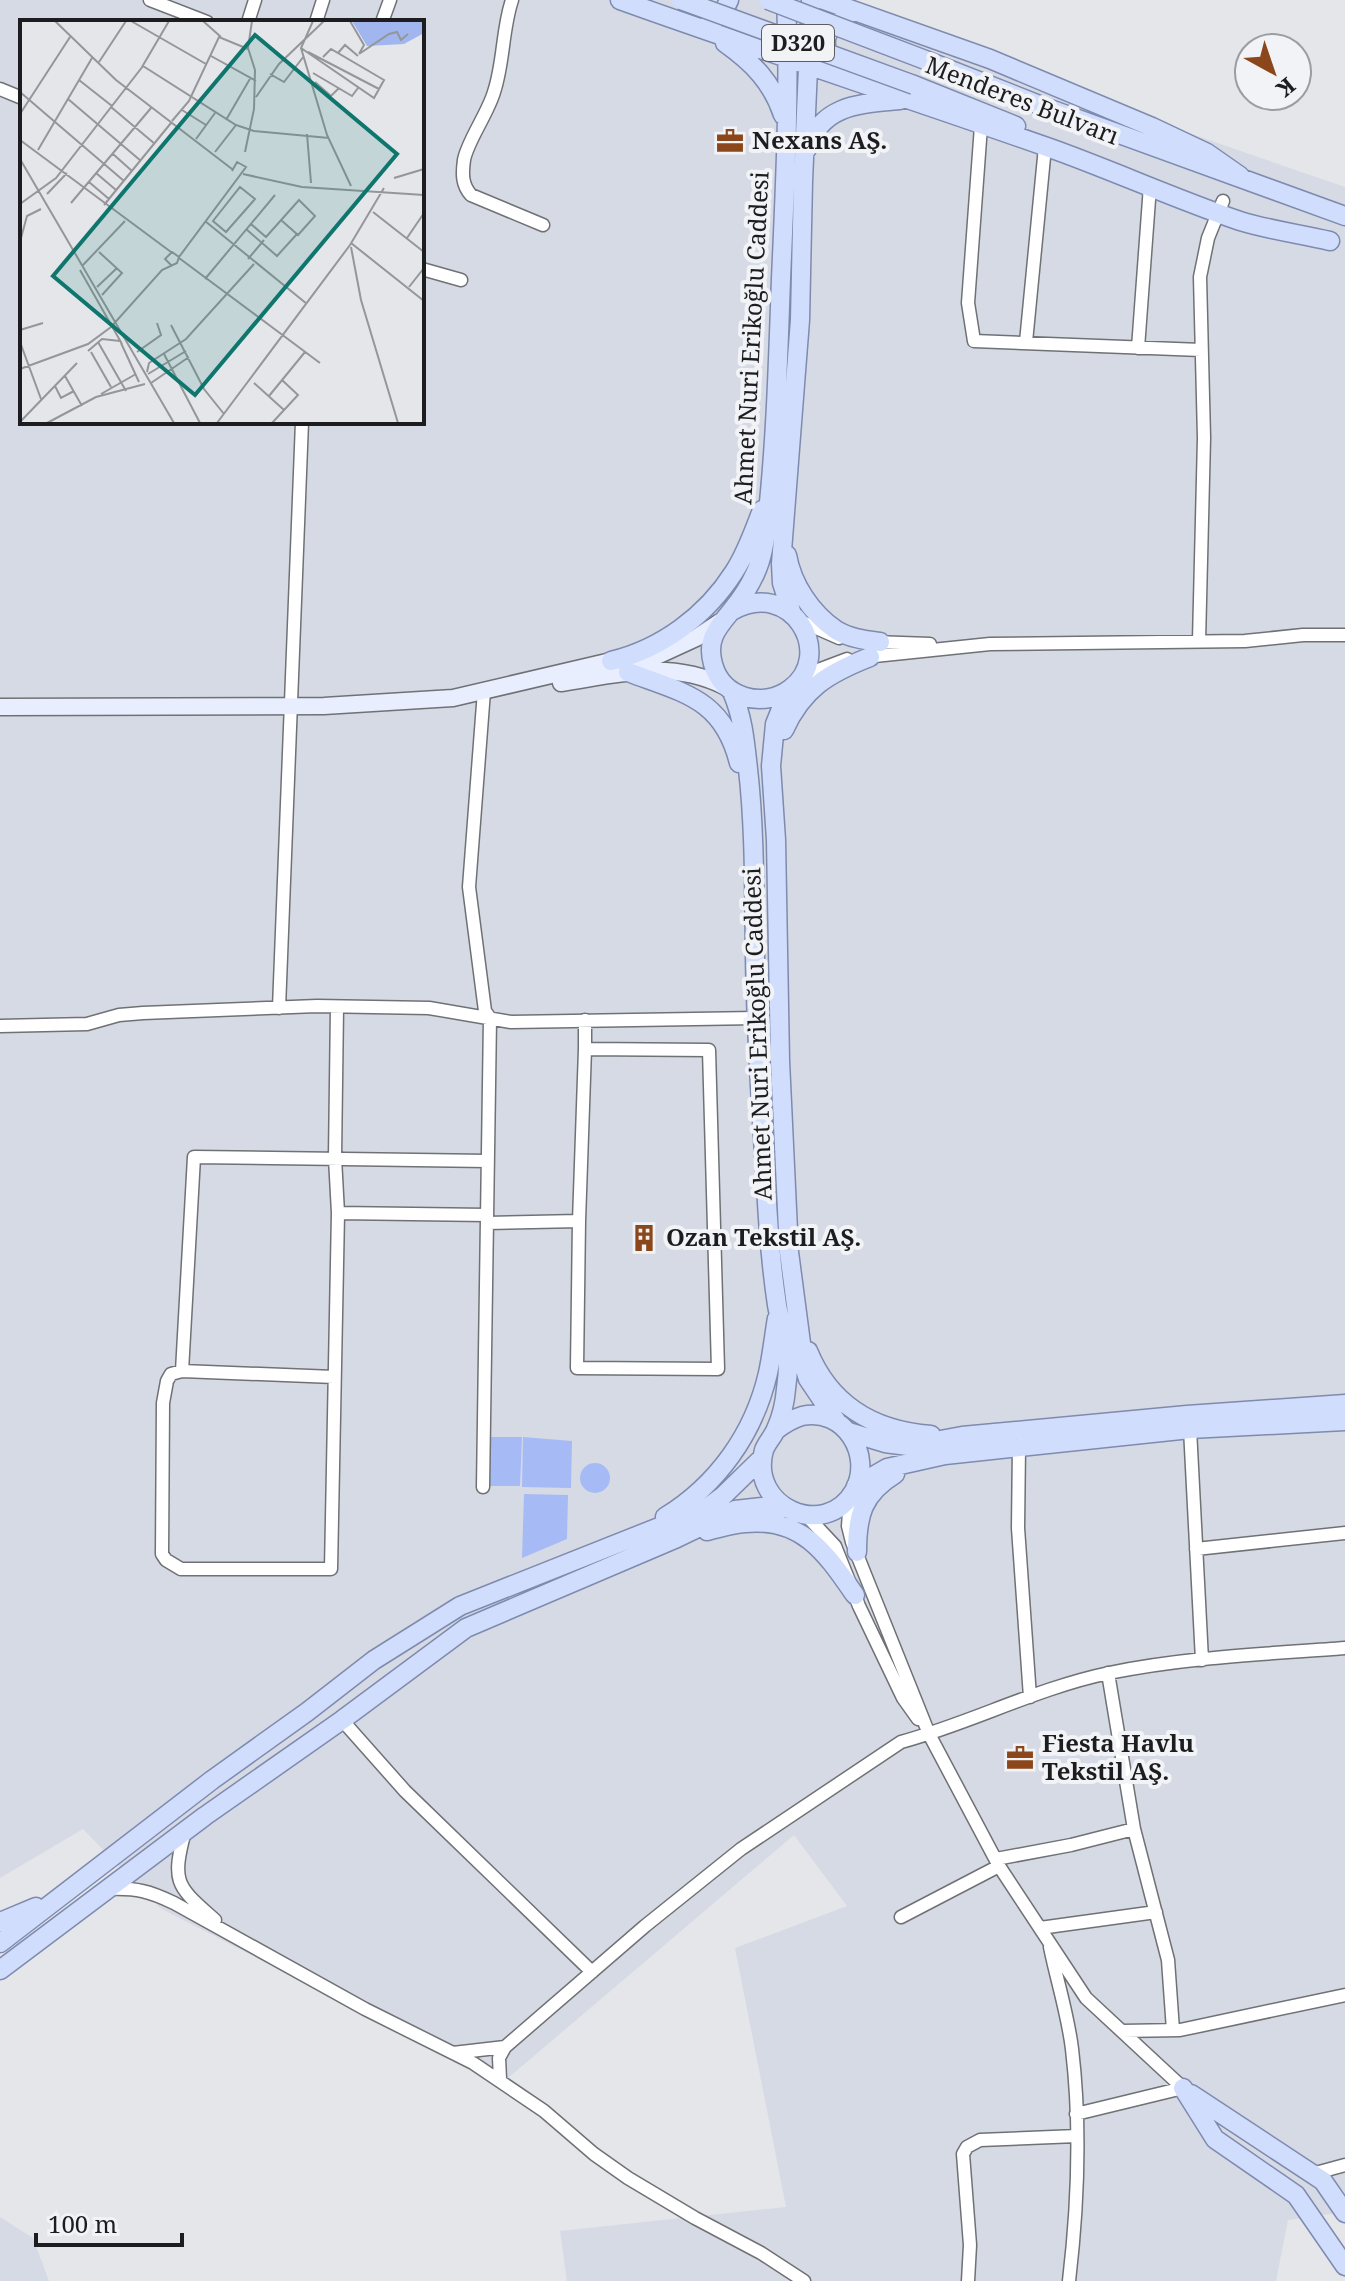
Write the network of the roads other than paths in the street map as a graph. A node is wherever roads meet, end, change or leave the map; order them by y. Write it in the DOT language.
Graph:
graph roads {
  1 [pos="150,0"];
  2 [pos="255,0"];
  3 [pos="323,0"];
  4 [pos="390,0"];
  5 [pos="512,0"];
  6 [pos="620,0"];
  7 [pos="681,0"];
  8 [pos="729,0"];
  9 [pos="768,0"];
  10 [pos="786,0"];
  11 [pos="811,0"];
  12 [pos="824,0"];
  13 [pos="854,0"];
  14 [pos="875,18"];
  15 [pos="202,20"];
  16 [pos="249,20"];
  17 [pos="317,20"];
  18 [pos="383,20"];
  19 [pos="691,26"];
  20 [pos="713,34"];
  21 [pos="789,59"];
  22 [pos="808,66"];
  23 [pos="845,78"];
  24 [pos="0,89"];
  25 [pos="912,92"];
  26 [pos="20,97"];
  27 [pos="981,126"];
  28 [pos="786,127"];
  29 [pos="1045,147"];
  30 [pos="805,155"];
  31 [pos="1240,176"];
  32 [pos="1150,186"];
  33 [pos="1221,207"];
  34 [pos="1345,216"];
  35 [pos="543,225"];
  36 [pos="1337,244"];
  37 [pos="424,270"];
  38 [pos="461,280"];
  39 [pos="1026,342"];
  40 [pos="1138,348"];
  41 [pos="1201,350"];
  42 [pos="302,424"];
  43 [pos="769,493"];
  44 [pos="782,532"];
  45 [pos="726,617"];
  46 [pos="795,617"];
  47 [pos="1345,635"];
  48 [pos="1199,641"];
  49 [pos="875,650"];
  50 [pos="611,661"];
  51 [pos="628,672"];
  52 [pos="796,685"];
  53 [pos="729,690"];
  54 [pos="484,691"];
  55 [pos="291,706"];
  56 [pos="0,707"];
  57 [pos="771,766"];
  58 [pos="753,810"];
  59 [pos="337,1007"];
  60 [pos="279,1008"];
  61 [pos="490,1018"];
  62 [pos="756,1018"];
  63 [pos="585,1020"];
  64 [pos="0,1026"];
  65 [pos="585,1049"];
  66 [pos="335,1158"];
  67 [pos="488,1161"];
  68 [pos="338,1213"];
  69 [pos="487,1219"];
  70 [pos="579,1221"];
  71 [pos="778,1311"];
  72 [pos="799,1330"];
  73 [pos="182,1371"];
  74 [pos="334,1377"];
  75 [pos="1345,1404"];
  76 [pos="1345,1421"];
  77 [pos="843,1427"];
  78 [pos="1190,1429"];
  79 [pos="776,1430"];
  80 [pos="962,1436"];
  81 [pos="1019,1446"];
  82 [pos="762,1458"];
  83 [pos="920,1459"];
  84 [pos="483,1487"];
  85 [pos="853,1491"];
  86 [pos="796,1511"];
  87 [pos="1345,1533"];
  88 [pos="636,1534"];
  89 [pos="677,1538"];
  90 [pos="1196,1549"];
  91 [pos="857,1552"];
  92 [pos="855,1595"];
  93 [pos="1345,1648"];
  94 [pos="1202,1660"];
  95 [pos="1108,1673"];
  96 [pos="1030,1697"];
  97 [pos="342,1720"];
  98 [pos="929,1734"];
  99 [pos="1134,1829"];
  100 [pos="185,1831"];
  101 [pos="998,1863"];
  102 [pos="108,1889"];
  103 [pos="67,1893"];
  104 [pos="1156,1912"];
  105 [pos="901,1917"];
  106 [pos="0,1922"];
  107 [pos="1040,1928"];
  108 [pos="230,1933"];
  109 [pos="1048,1940"];
  110 [pos="0,1943"];
  111 [pos="0,1970"];
  112 [pos="592,1972"];
  113 [pos="1345,1995"];
  114 [pos="1173,2030"];
  115 [pos="1122,2031"];
  116 [pos="505,2047"];
  117 [pos="452,2053"];
  118 [pos="500,2079"];
  119 [pos="1183,2088"];
  120 [pos="1076,2114"];
  121 [pos="1077,2136"];
  122 [pos="1345,2165"];
  123 [pos="1317,2177"];
  124 [pos="1345,2213"];
  125 [pos="1345,2266"];
  126 [pos="804,2281"];
  127 [pos="968,2281"];
  128 [pos="1069,2281"];
  1 -- 15 [label="street"];
  2 -- 16 [label="street"];
  3 -- 17 [label="street"];
  4 -- 18 [label="street"];
  5 -- 35 [label="street"];
  6 -- 19 [label="main road"];
  7 -- 25 [label="main road, Menderes Bulvarı / D320, bridge"];
  8 -- 19 [label="main road"];
  9 -- 31 [label="main road, Menderes Bulvarı / D320, bridge"];
  10 -- 21 [label="main road, Ahmet Nuri Erikoğlu Caddesi"];
  11 -- 22 [label="main road, Ahmet Nuri Erikoğlu Caddesi"];
  12 -- 14 [label="main road"];
  13 -- 14 [label="main road"];
  14 -- 23 [label="main road"];
  14 -- 31 [label="main road"];
  19 -- 20 [label="main road"];
  20 -- 21 [label="main road"];
  20 -- 28 [label="main road"];
  21 -- 22 [label="main road"];
  21 -- 28 [label="main road, Ahmet Nuri Erikoğlu Caddesi"];
  22 -- 23 [label="main road"];
  22 -- 30 [label="main road, Ahmet Nuri Erikoğlu Caddesi"];
  23 -- 25 [label="main road"];
  24 -- 26 [label="street"];
  25 -- 27 [label="main road"];
  25 -- 30 [label="main road"];
  25 -- 33 [label="main road, Menderes Bulvarı"];
  27 -- 29 [label="main road"];
  27 -- 39 [label="street"];
  28 -- 43 [label="main road, Ahmet Nuri Erikoğlu Caddesi"];
  29 -- 32 [label="main road"];
  29 -- 39 [label="street"];
  30 -- 44 [label="main road, Ahmet Nuri Erikoğlu Caddesi"];
  31 -- 34 [label="main road, Menderes Bulvarı"];
  32 -- 33 [label="main road"];
  32 -- 40 [label="street"];
  33 -- 36 [label="main road"];
  33 -- 41 [label="street"];
  37 -- 38 [label="street"];
  39 -- 40 [label="street"];
  40 -- 41 [label="street"];
  41 -- 48 [label="street"];
  42 -- 55 [label="street"];
  43 -- 45 [label="main road, Ahmet Nuri Erikoğlu Caddesi"];
  43 -- 50 [label="main road"];
  44 -- 46 [label="main road, Ahmet Nuri Erikoğlu Caddesi"];
  44 -- 49 [label="main road"];
  45 -- 46 [label="main road"];
  45 -- 50 [label="street"];
  45 -- 53 [label="main road"];
  46 -- 49 [label="street"];
  46 -- 52 [label="main road"];
  47 -- 48 [label="street"];
  48 -- 49 [label="street"];
  49 -- 52 [label="street"];
  49 -- 57 [label="main road"];
  50 -- 54 [label="street"];
  51 -- 53 [label="street"];
  51 -- 54 [label="street"];
  51 -- 58 [label="main road"];
  52 -- 53 [label="main road"];
  52 -- 57 [label="main road, Ahmet Nuri Erikoğlu Caddesi"];
  53 -- 58 [label="main road, Ahmet Nuri Erikoğlu Caddesi"];
  54 -- 55 [label="street"];
  54 -- 61 [label="street"];
  55 -- 56 [label="street"];
  55 -- 60 [label="street"];
  57 -- 72 [label="main road, Ahmet Nuri Erikoğlu Caddesi"];
  58 -- 62 [label="main road, Ahmet Nuri Erikoğlu Caddesi"];
  59 -- 60 [label="street"];
  59 -- 61 [label="street"];
  59 -- 66 [label="street"];
  60 -- 64 [label="street"];
  61 -- 63 [label="street"];
  61 -- 67 [label="street"];
  62 -- 63 [label="street"];
  62 -- 71 [label="main road, Ahmet Nuri Erikoğlu Caddesi"];
  63 -- 65 [label="street"];
  65 -- 70 [label="street"];
  65 -- 70 [label="street"];
  66 -- 67 [label="street"];
  66 -- 68 [label="street"];
  66 -- 73 [label="street"];
  67 -- 69 [label="street"];
  68 -- 69 [label="street"];
  68 -- 74 [label="street"];
  69 -- 70 [label="street"];
  69 -- 84 [label="street"];
  71 -- 79 [label="main road, Ahmet Nuri Erikoğlu Caddesi"];
  71 -- 88 [label="main road"];
  72 -- 77 [label="main road, Ahmet Nuri Erikoğlu Caddesi"];
  72 -- 80 [label="main road"];
  73 -- 74 [label="street"];
  73 -- 74 [label="street"];
  75 -- 80 [label="main road"];
  76 -- 78 [label="main road"];
  77 -- 79 [label="main road"];
  77 -- 80 [label="main road"];
  77 -- 85 [label="main road"];
  78 -- 81 [label="main road"];
  78 -- 90 [label="street"];
  79 -- 82 [label="main road"];
  81 -- 83 [label="main road"];
  81 -- 96 [label="street"];
  82 -- 86 [label="main road"];
  82 -- 88 [label="main road"];
  83 -- 85 [label="main road"];
  83 -- 91 [label="main road"];
  85 -- 86 [label="main road"];
  85 -- 91 [label="street"];
  86 -- 89 [label="main road"];
  86 -- 92 [label="street"];
  87 -- 90 [label="street"];
  88 -- 103 [label="main road"];
  89 -- 92 [label="main road"];
  89 -- 97 [label="main road"];
  90 -- 94 [label="street"];
  91 -- 98 [label="street"];
  92 -- 98 [label="street"];
  93 -- 94 [label="street"];
  94 -- 95 [label="street"];
  95 -- 96 [label="street"];
  95 -- 99 [label="street"];
  96 -- 98 [label="street"];
  97 -- 100 [label="main road"];
  97 -- 112 [label="street"];
  98 -- 101 [label="street"];
  98 -- 112 [label="street"];
  99 -- 101 [label="street"];
  99 -- 104 [label="street"];
  100 -- 102 [label="main road"];
  100 -- 108 [label="street"];
  101 -- 105 [label="street"];
  101 -- 107 [label="street"];
  102 -- 108 [label="street"];
  102 -- 111 [label="main road"];
  103 -- 106 [label="main road"];
  103 -- 110 [label="main road"];
  104 -- 107 [label="street"];
  104 -- 114 [label="street"];
  107 -- 109 [label="street"];
  108 -- 117 [label="street"];
  109 -- 115 [label="street"];
  109 -- 120 [label="street"];
  112 -- 116 [label="street"];
  113 -- 114 [label="street"];
  114 -- 115 [label="street"];
  115 -- 119 [label="street"];
  116 -- 117 [label="street"];
  116 -- 118 [label="street"];
  117 -- 118 [label="street"];
  118 -- 126 [label="street"];
  119 -- 120 [label="street"];
  119 -- 123 [label="main road"];
  119 -- 125 [label="main road"];
  120 -- 121 [label="street"];
  121 -- 127 [label="street"];
  121 -- 128 [label="street"];
  122 -- 123 [label="street"];
  123 -- 124 [label="main road"];
}
